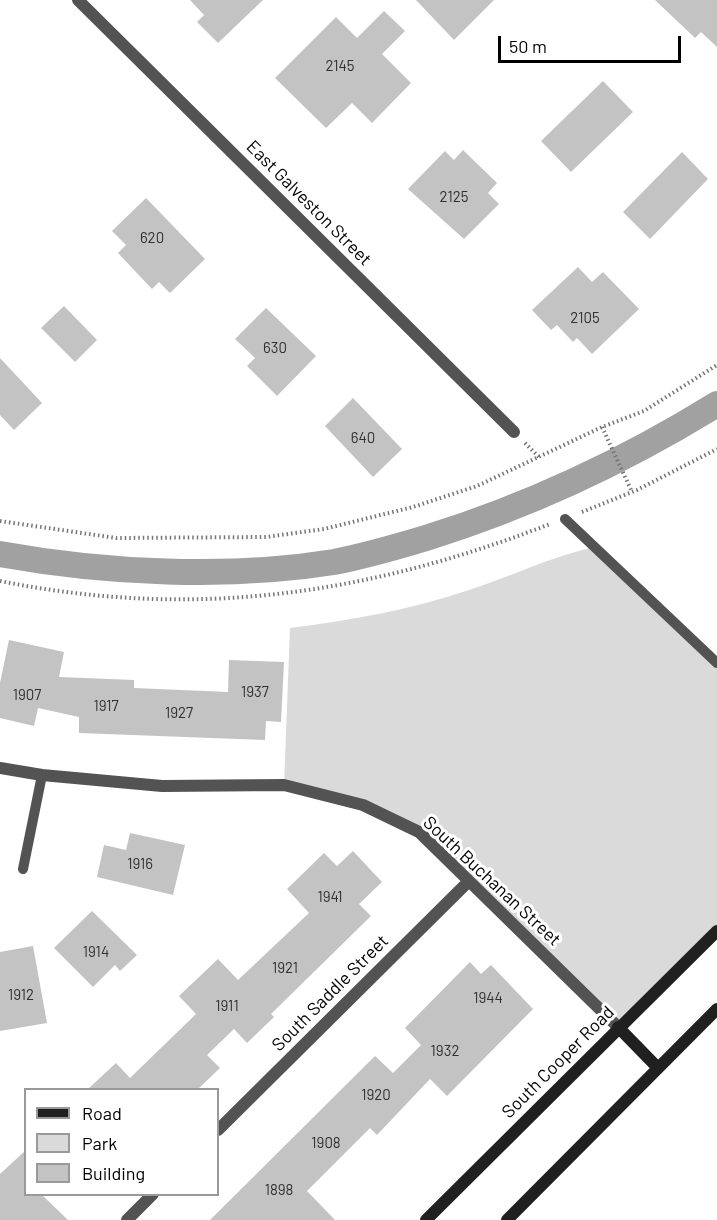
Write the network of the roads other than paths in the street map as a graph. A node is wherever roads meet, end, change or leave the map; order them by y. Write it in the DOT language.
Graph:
graph roads {
  1 [pos="78,0"];
  2 [pos="514,432"];
  3 [pos="564,519"];
  4 [pos="717,663"];
  5 [pos="0,768"];
  6 [pos="42,775"];
  7 [pos="23,869"];
  8 [pos="469,881"];
  9 [pos="717,931"];
  10 [pos="717,1009"];
  11 [pos="618,1027"];
  12 [pos="658,1068"];
  13 [pos="219,1129"];
  14 [pos="151,1196"];
  15 [pos="128,1220"];
  16 [pos="426,1220"];
  17 [pos="507,1220"];
  1 -- 2 [label="street, East Galveston Street"];
  3 -- 4 [label="lane"];
  5 -- 6 [label="street, South Buchanan Street"];
  6 -- 7 [label="lane"];
  6 -- 8 [label="street, South Buchanan Street"];
  8 -- 11 [label="street, South Buchanan Street"];
  8 -- 13 [label="street, South Saddle Street"];
  9 -- 11 [label="main road, South Cooper Road"];
  10 -- 12 [label="main road"];
  11 -- 12 [label="main road"];
  11 -- 16 [label="main road, South Cooper Road"];
  12 -- 17 [label="main road"];
  14 -- 15 [label="street"];
}
